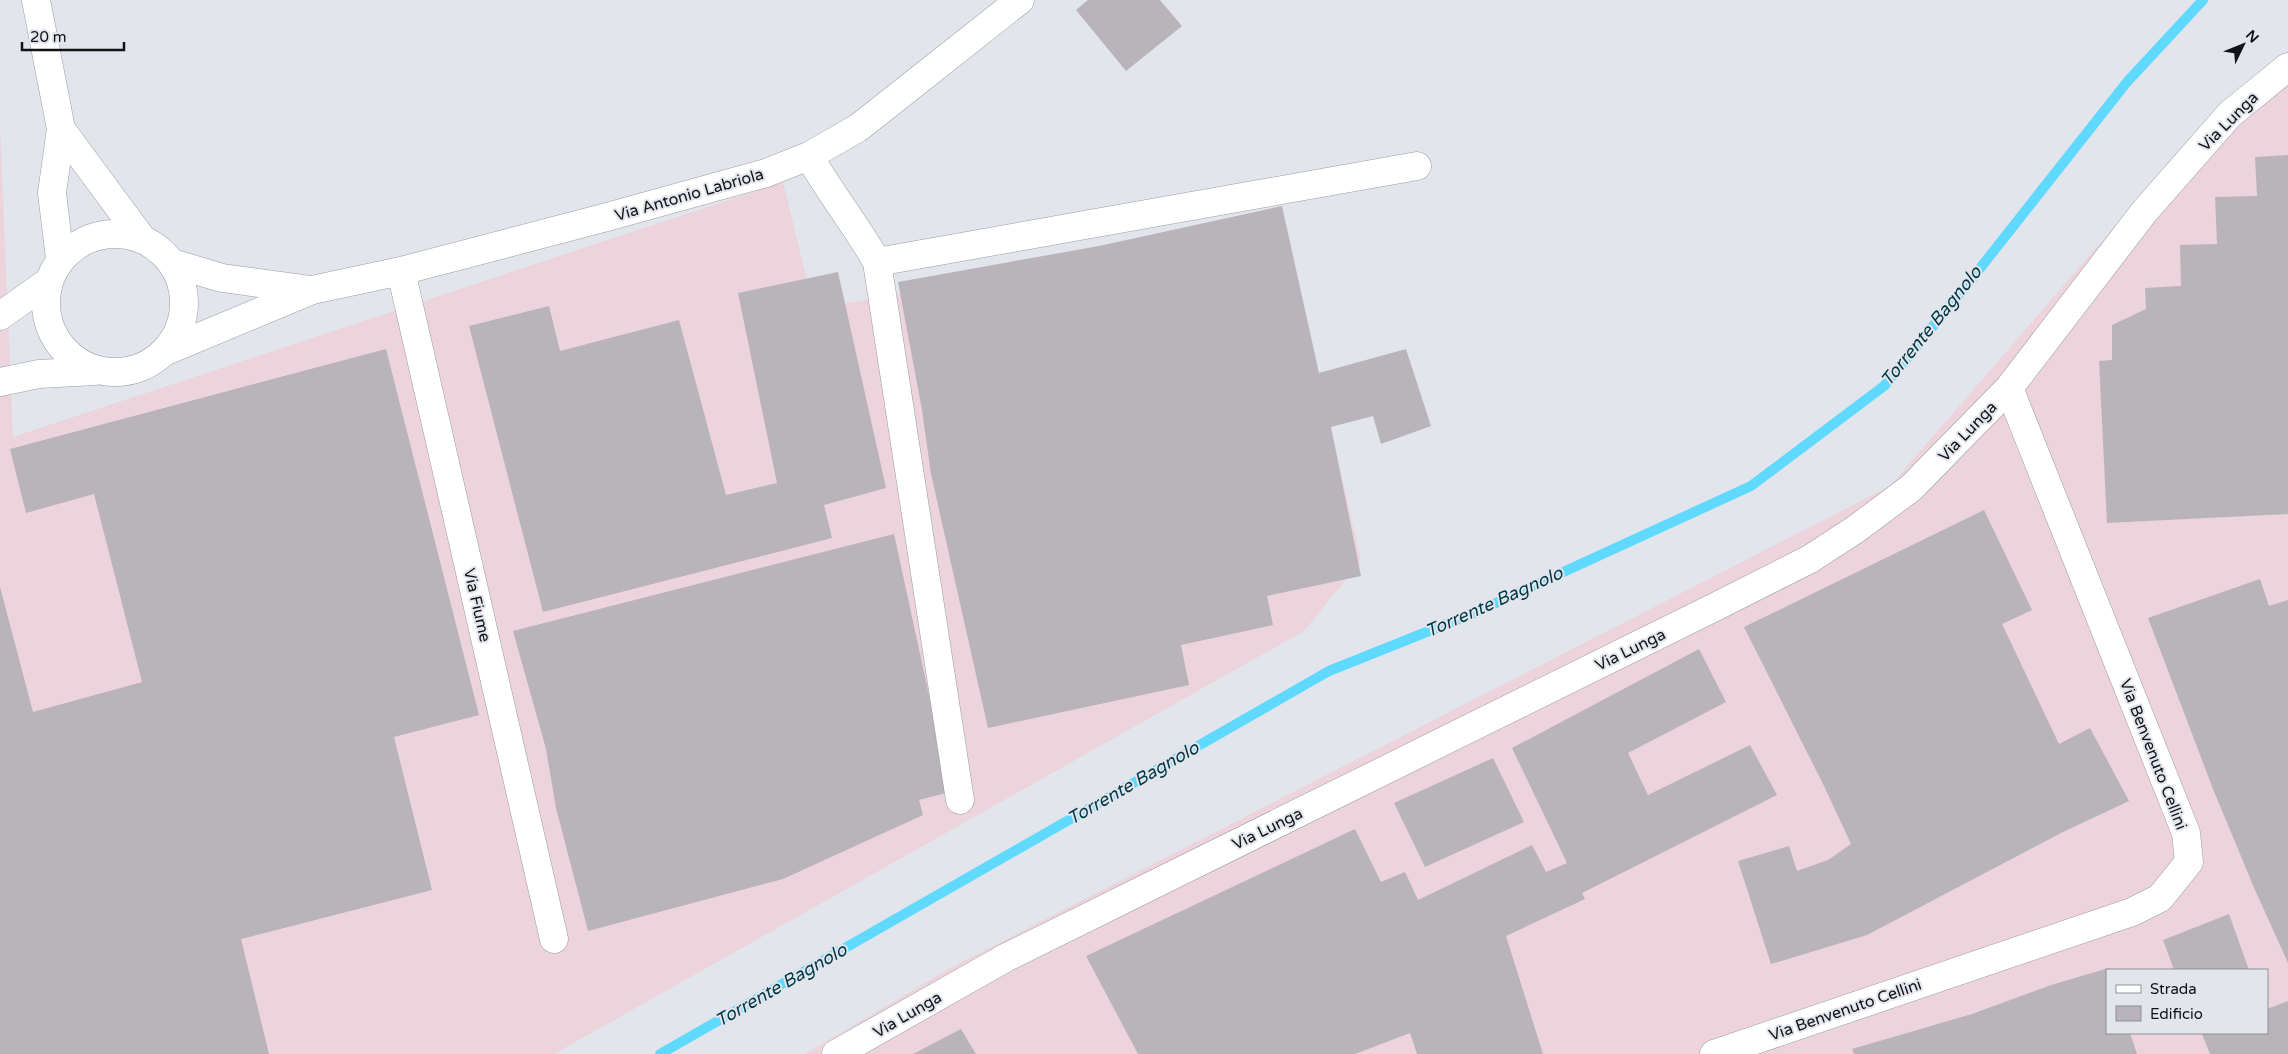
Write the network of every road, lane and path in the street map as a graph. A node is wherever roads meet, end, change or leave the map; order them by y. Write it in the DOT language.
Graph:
graph roads {
  1 [pos="36,0"];
  2 [pos="1020,0"];
  3 [pos="2288,67"];
  4 [pos="61,129"];
  5 [pos="809,156"];
  6 [pos="1417,166"];
  7 [pos="143,240"];
  8 [pos="877,262"];
  9 [pos="172,263"];
  10 [pos="54,271"];
  11 [pos="402,271"];
  12 [pos="312,290"];
  13 [pos="0,316"];
  14 [pos="166,351"];
  15 [pos="95,371"];
  16 [pos="0,382"];
  17 [pos="2009,388"];
  18 [pos="960,800"];
  19 [pos="554,939"];
  20 [pos="836,1054"];
  21 [pos="1714,1054"];
  1 -- 4 [label="street"];
  2 -- 5 [label="street, Via Antonio Labriola"];
  3 -- 17 [label="street, Via Lunga"];
  4 -- 7 [label="street"];
  4 -- 10 [label="street"];
  5 -- 8 [label="street"];
  5 -- 11 [label="street, Via Antonio Labriola"];
  6 -- 8 [label="street"];
  7 -- 9 [label="street"];
  7 -- 10 [label="street"];
  8 -- 18 [label="street"];
  9 -- 12 [label="street"];
  9 -- 14 [label="street"];
  10 -- 13 [label="street"];
  10 -- 15 [label="street"];
  11 -- 12 [label="street, Via Antonio Labriola"];
  11 -- 19 [label="street, Via Fiume"];
  12 -- 14 [label="street"];
  14 -- 15 [label="street"];
  15 -- 16 [label="street"];
  17 -- 20 [label="street, Via Lunga"];
  17 -- 21 [label="street, Via Benvenuto Cellini"];
}
